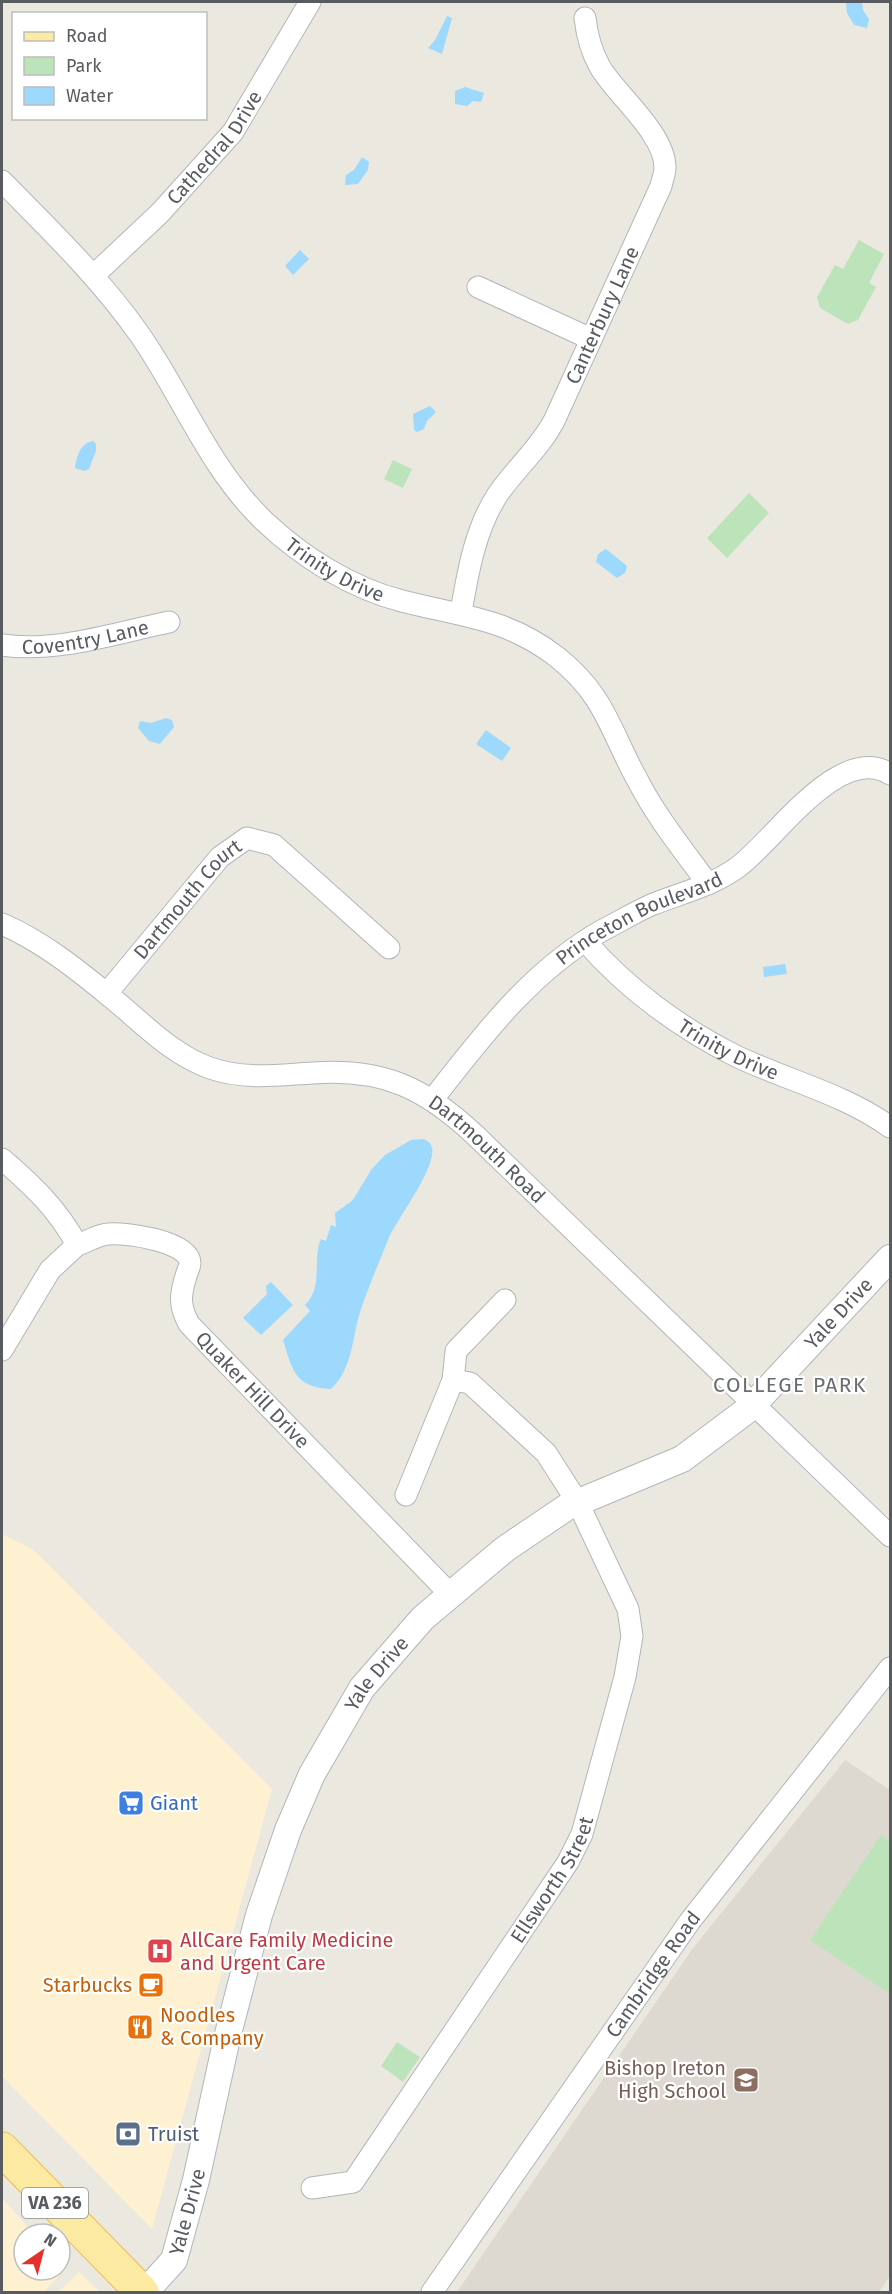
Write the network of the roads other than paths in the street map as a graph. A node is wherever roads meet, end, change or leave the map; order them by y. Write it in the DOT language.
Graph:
graph roads {
  1 [pos="310,2"];
  2 [pos="585,18"];
  3 [pos="2,181"];
  4 [pos="94,274"];
  5 [pos="478,286"];
  6 [pos="591,339"];
  7 [pos="461,612"];
  8 [pos="170,622"];
  9 [pos="2,645"];
  10 [pos="891,774"];
  11 [pos="708,884"];
  12 [pos="2,924"];
  13 [pos="586,942"];
  14 [pos="389,948"];
  15 [pos="107,993"];
  16 [pos="433,1099"];
  17 [pos="891,1128"];
  18 [pos="2,1159"];
  19 [pos="77,1245"];
  20 [pos="891,1258"];
  21 [pos="505,1300"];
  22 [pos="2,1350"];
  23 [pos="453,1380"];
  24 [pos="754,1402"];
  25 [pos="406,1495"];
  26 [pos="578,1503"];
  27 [pos="891,1536"];
  28 [pos="450,1594"];
  29 [pos="891,1668"];
  30 [pos="2,2149"];
  31 [pos="312,2188"];
  32 [pos="144,2292"];
  33 [pos="432,2292"];
  1 -- 4 [label="street, Cathedral Drive"];
  2 -- 6 [label="street, Canterbury Lane"];
  3 -- 4 [label="street, Trinity Drive"];
  4 -- 7 [label="street, Trinity Drive"];
  5 -- 6 [label="street"];
  6 -- 7 [label="street, Canterbury Lane"];
  7 -- 11 [label="street, Trinity Drive"];
  8 -- 9 [label="street, Coventry Lane"];
  10 -- 11 [label="street, Princeton Boulevard"];
  11 -- 13 [label="street, Princeton Boulevard"];
  12 -- 15 [label="street, Dartmouth Road"];
  13 -- 16 [label="street, Princeton Boulevard"];
  13 -- 17 [label="street, Trinity Drive"];
  14 -- 15 [label="street, Dartmouth Court"];
  15 -- 16 [label="street, Dartmouth Road"];
  16 -- 24 [label="street, Dartmouth Road"];
  18 -- 19 [label="street"];
  19 -- 22 [label="street, Quaker Hill Drive"];
  19 -- 28 [label="street, Quaker Hill Drive"];
  20 -- 24 [label="street, Yale Drive"];
  21 -- 23 [label="street"];
  23 -- 25 [label="street"];
  23 -- 26 [label="street, Ellsworth Street"];
  24 -- 26 [label="street, Yale Drive"];
  24 -- 27 [label="street, Dartmouth Road"];
  26 -- 28 [label="street, Yale Drive"];
  26 -- 31 [label="street, Ellsworth Street"];
  28 -- 32 [label="street, Yale Drive"];
  29 -- 33 [label="street, Cambridge Road"];
  30 -- 32 [label="main road, VA 236"];
}
